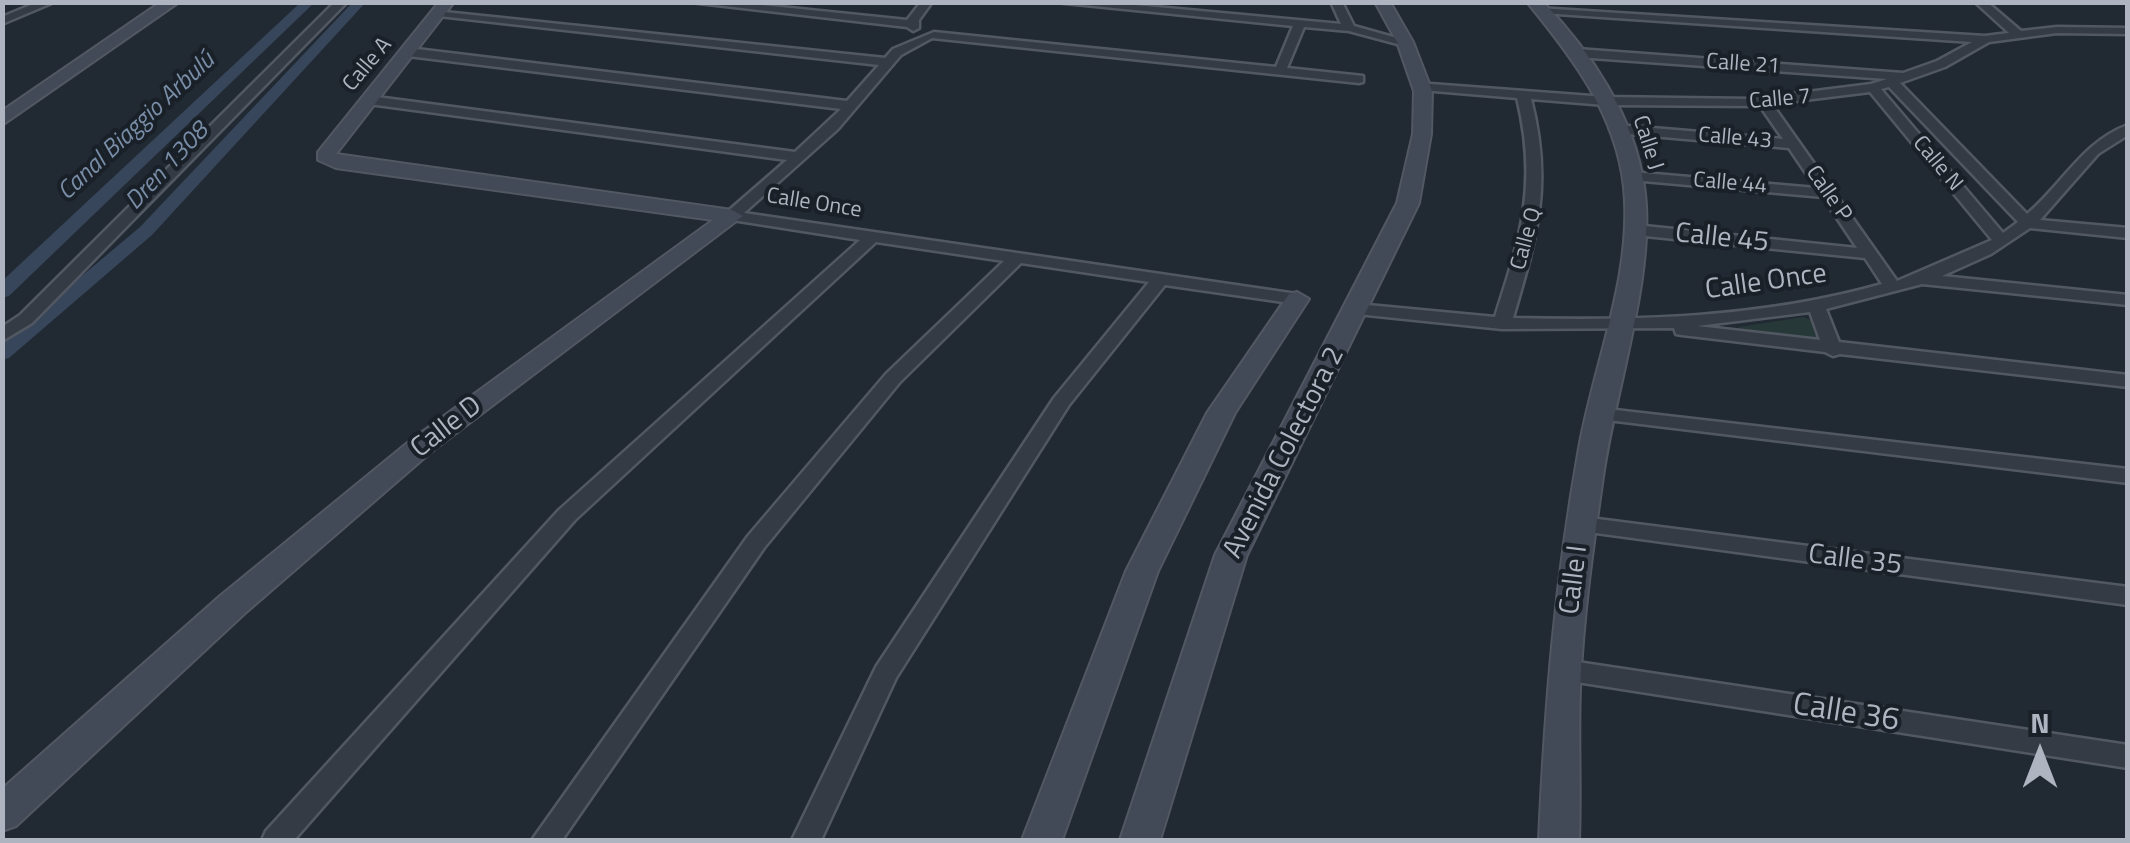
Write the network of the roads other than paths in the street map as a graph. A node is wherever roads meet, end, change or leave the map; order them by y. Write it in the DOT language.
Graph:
graph roads {
  1 [pos="49,2"];
  2 [pos="172,2"];
  3 [pos="342,2"];
  4 [pos="695,2"];
  5 [pos="1060,2"];
  6 [pos="1336,2"];
  7 [pos="1382,2"];
  8 [pos="1980,2"];
  9 [pos="927,3"];
  10 [pos="1538,6"];
  11 [pos="443,8"];
  12 [pos="2,21"];
  13 [pos="1299,26"];
  14 [pos="911,28"];
  15 [pos="1349,28"];
  16 [pos="2128,31"];
  17 [pos="935,32"];
  18 [pos="2018,34"];
  19 [pos="1986,40"];
  20 [pos="1405,42"];
  21 [pos="408,52"];
  22 [pos="1577,54"];
  23 [pos="892,57"];
  24 [pos="1282,66"];
  25 [pos="1420,77"];
  26 [pos="1909,77"];
  27 [pos="1892,82"];
  28 [pos="1873,88"];
  29 [pos="1523,94"];
  30 [pos="368,100"];
  31 [pos="1605,101"];
  32 [pos="1764,102"];
  33 [pos="852,106"];
  34 [pos="2,120"];
  35 [pos="1617,129"];
  36 [pos="2128,129"];
  37 [pos="1793,144"];
  38 [pos="325,156"];
  39 [pos="800,157"];
  40 [pos="1632,176"];
  41 [pos="1827,193"];
  42 [pos="732,216"];
  43 [pos="2028,223"];
  44 [pos="1635,230"];
  45 [pos="2128,233"];
  46 [pos="870,239"];
  47 [pos="2001,240"];
  48 [pos="1870,254"];
  49 [pos="1014,260"];
  50 [pos="1916,279"];
  51 [pos="1160,280"];
  52 [pos="1892,286"];
  53 [pos="1297,299"];
  54 [pos="2128,300"];
  55 [pos="1818,307"];
  56 [pos="1356,309"];
  57 [pos="1618,322"];
  58 [pos="1502,324"];
  59 [pos="2,336"];
  60 [pos="1834,350"];
  61 [pos="2128,381"];
  62 [pos="1598,414"];
  63 [pos="2128,476"];
  64 [pos="1582,525"];
  65 [pos="2128,596"];
  66 [pos="1564,670"];
  67 [pos="2128,757"];
  68 [pos="2,814"];
  69 [pos="276,840"];
  70 [pos="546,840"];
  71 [pos="806,840"];
  72 [pos="1042,840"];
  73 [pos="1140,840"];
  74 [pos="1559,840"];
  1 -- 12 [label="street"];
  2 -- 34 [label="street"];
  3 -- 59 [label="street"];
  4 -- 14 [label="street"];
  5 -- 13 [label="street"];
  6 -- 15 [label="street"];
  7 -- 20 [label="street"];
  8 -- 18 [label="street"];
  9 -- 14 [label="street, Calle D"];
  9 -- 17 [label="street, Calle D"];
  10 -- 19 [label="street"];
  10 -- 22 [label="street, Calle J"];
  11 -- 21 [label="street, Calle A"];
  11 -- 23 [label="street"];
  13 -- 15 [label="street"];
  13 -- 24 [label="street"];
  14 -- 17 [label="street"];
  14 -- 23 [label="street, Calle D"];
  15 -- 20 [label="street"];
  16 -- 18 [label="street, Calle 7"];
  17 -- 23 [label="street, Calle D"];
  17 -- 24 [label="street"];
  17 -- 24 [label="street"];
  18 -- 19 [label="street, Calle 7"];
  19 -- 26 [label="street, Calle 7"];
  20 -- 25 [label="street"];
  21 -- 30 [label="street, Calle A"];
  21 -- 33 [label="street"];
  22 -- 26 [label="street, Calle 21"];
  22 -- 31 [label="street, Calle J"];
  23 -- 33 [label="street, Calle D"];
  25 -- 29 [label="street, Calle 7"];
  25 -- 56 [label="street, Avenida Colectora 2"];
  26 -- 27 [label="street, Calle 7"];
  27 -- 28 [label="street, Calle 7"];
  27 -- 43 [label="street, Calle N"];
  28 -- 32 [label="street, Calle 7"];
  28 -- 47 [label="street, Calle N"];
  29 -- 31 [label="street, Calle 7"];
  29 -- 58 [label="street, Calle Q"];
  30 -- 38 [label="street, Calle A"];
  30 -- 39 [label="street"];
  31 -- 32 [label="street, Calle 7"];
  31 -- 35 [label="street, Calle J"];
  32 -- 37 [label="street, Calle P"];
  33 -- 39 [label="street, Calle D"];
  35 -- 37 [label="street, Calle 43"];
  35 -- 40 [label="street, Calle J"];
  36 -- 43 [label="street, Calle Once"];
  37 -- 41 [label="street, Calle P"];
  38 -- 42 [label="street, Calle Once"];
  39 -- 42 [label="street, Calle D"];
  40 -- 41 [label="street, Calle 44"];
  40 -- 44 [label="street, Calle J"];
  41 -- 48 [label="street, Calle P"];
  42 -- 46 [label="street, Calle Once"];
  42 -- 68 [label="street, Calle D"];
  43 -- 45 [label="street"];
  43 -- 47 [label="street, Calle Once"];
  44 -- 48 [label="street, Calle 45"];
  44 -- 57 [label="street, Calle J"];
  46 -- 49 [label="street, Calle Once"];
  46 -- 69 [label="street"];
  47 -- 50 [label="street, Calle Once"];
  48 -- 52 [label="street, Calle P"];
  49 -- 51 [label="street, Calle Once"];
  49 -- 70 [label="street"];
  50 -- 52 [label="street, Calle Once"];
  50 -- 54 [label="street"];
  51 -- 53 [label="street, Calle Once"];
  51 -- 71 [label="street"];
  52 -- 55 [label="street, Calle Once"];
  53 -- 72 [label="street"];
  55 -- 57 [label="street, Calle Once"];
  55 -- 60 [label="street"];
  56 -- 58 [label="street, Calle Once"];
  56 -- 73 [label="street, Avenida Colectora 2"];
  57 -- 58 [label="street, Calle Once"];
  57 -- 60 [label="street"];
  57 -- 62 [label="street, Calle I"];
  60 -- 61 [label="street"];
  62 -- 63 [label="street"];
  62 -- 64 [label="street, Calle I"];
  64 -- 65 [label="street, Calle 35"];
  64 -- 66 [label="street, Calle I"];
  66 -- 67 [label="street, Calle 36"];
  66 -- 74 [label="street, Calle I"];
}
